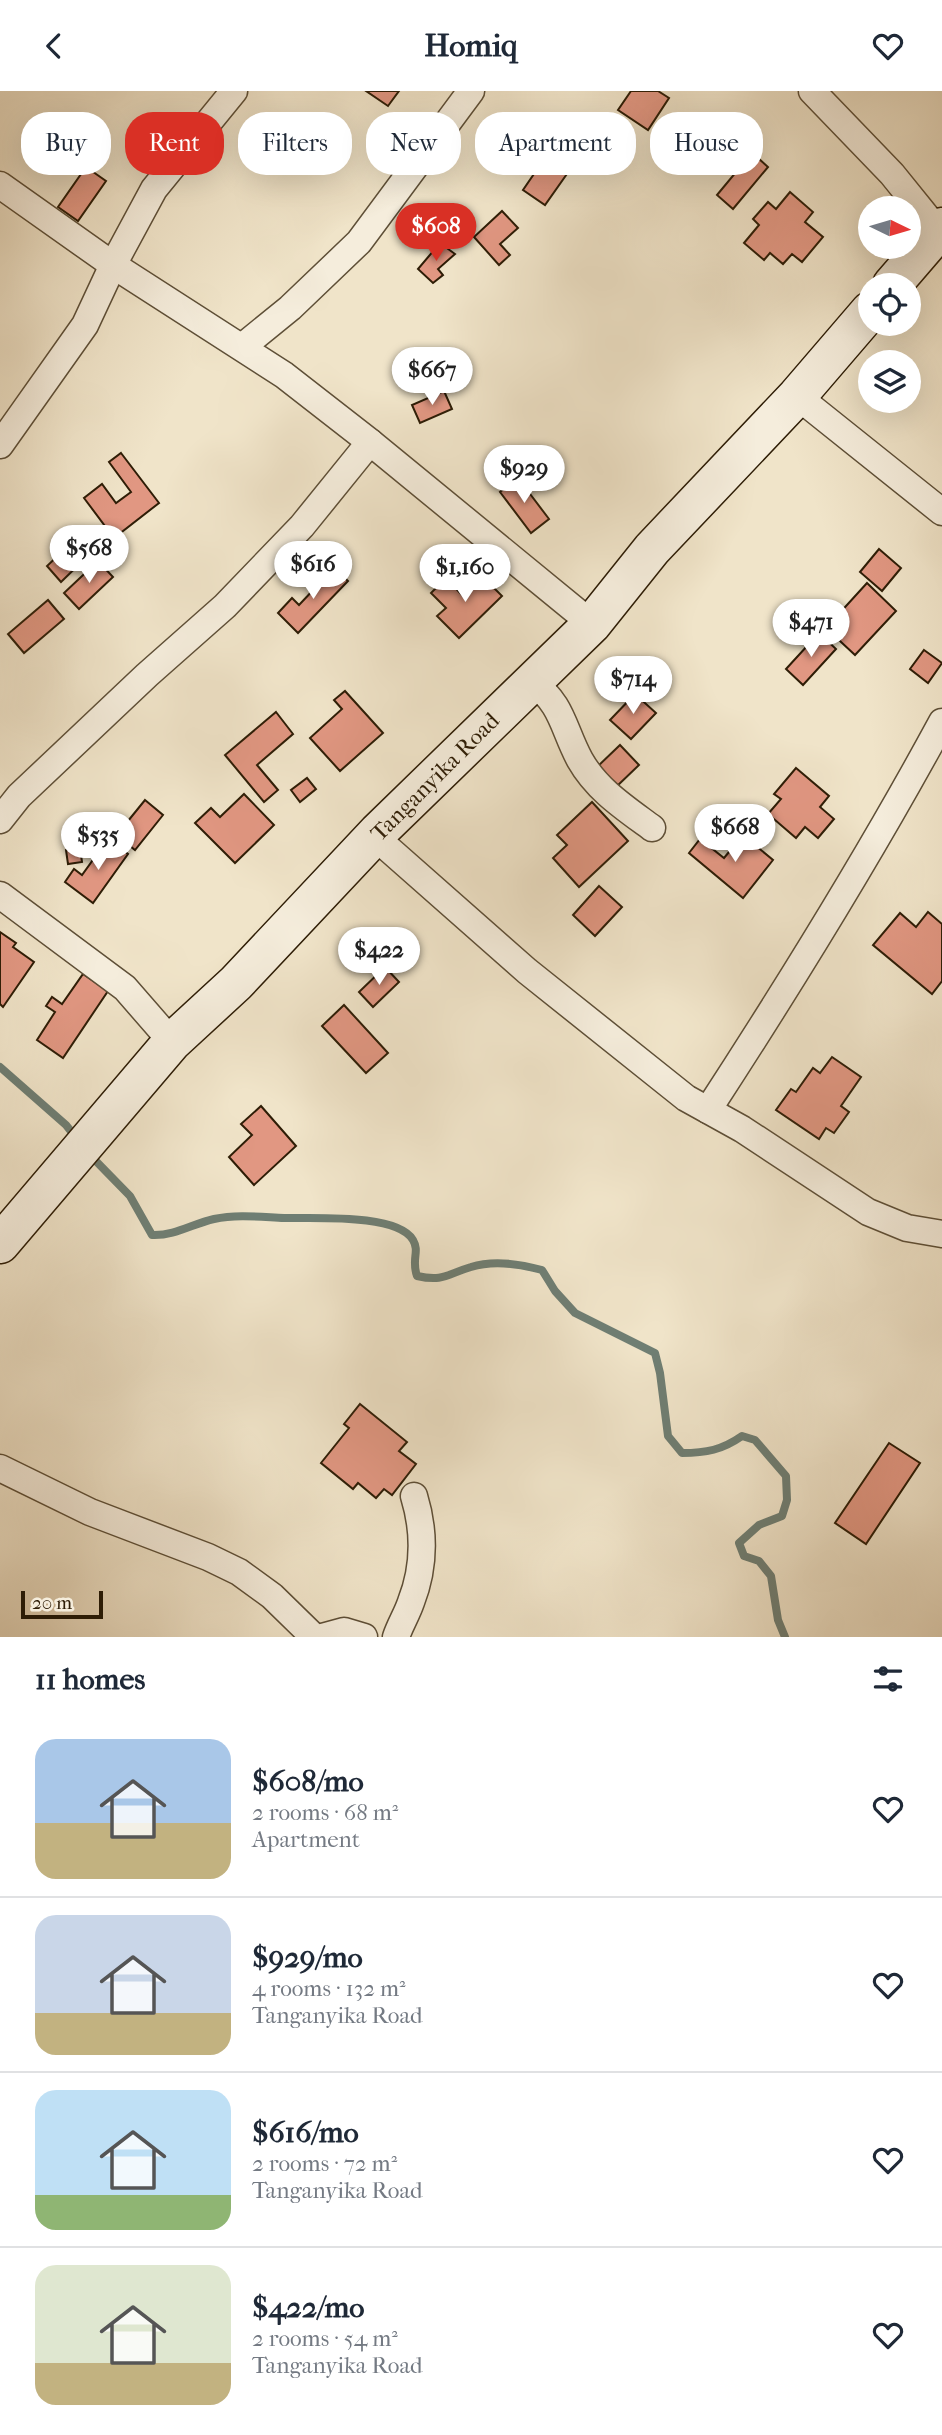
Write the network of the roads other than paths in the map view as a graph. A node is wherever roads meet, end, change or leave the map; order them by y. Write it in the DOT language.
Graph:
graph roads {
  1 [pos="234,91"];
  2 [pos="471,91"];
  3 [pos="813,91"];
  4 [pos="0,185"];
  5 [pos="940,229"];
  6 [pos="113,265"];
  7 [pos="902,273"];
  8 [pos="858,325"];
  9 [pos="242,347"];
  10 [pos="797,396"];
  11 [pos="370,442"];
  12 [pos="0,445"];
  13 [pos="942,512"];
  14 [pos="592,624"];
  15 [pos="531,683"];
  16 [pos="942,722"];
  17 [pos="0,820"];
  18 [pos="652,828"];
  19 [pos="374,836"];
  20 [pos="0,895"];
  21 [pos="172,1042"];
  22 [pos="708,1110"];
  23 [pos="942,1234"];
  24 [pos="0,1244"];
  25 [pos="0,1468"];
  26 [pos="414,1496"];
  27 [pos="314,1637"];
  28 [pos="322,1637"];
  29 [pos="364,1637"];
  30 [pos="396,1637"];
  1 -- 6 [label="street"];
  2 -- 9 [label="street"];
  3 -- 5 [label="street"];
  4 -- 6 [label="street"];
  5 -- 7 [label="street"];
  6 -- 9 [label="street"];
  6 -- 12 [label="street"];
  8 -- 10 [label="street, Tanganyika Road"];
  9 -- 11 [label="street"];
  10 -- 13 [label="street"];
  10 -- 14 [label="street, Tanganyika Road"];
  11 -- 14 [label="street"];
  11 -- 17 [label="street"];
  14 -- 15 [label="street, Tanganyika Road"];
  15 -- 18 [label="street"];
  15 -- 19 [label="street, Tanganyika Road"];
  16 -- 22 [label="street"];
  19 -- 21 [label="street, Tanganyika Road"];
  19 -- 22 [label="street"];
  20 -- 21 [label="street"];
  21 -- 24 [label="street, Tanganyika Road"];
  22 -- 23 [label="street"];
  25 -- 27 [label="street"];
  26 -- 30 [label="street"];
  28 -- 29 [label="street"];
}
